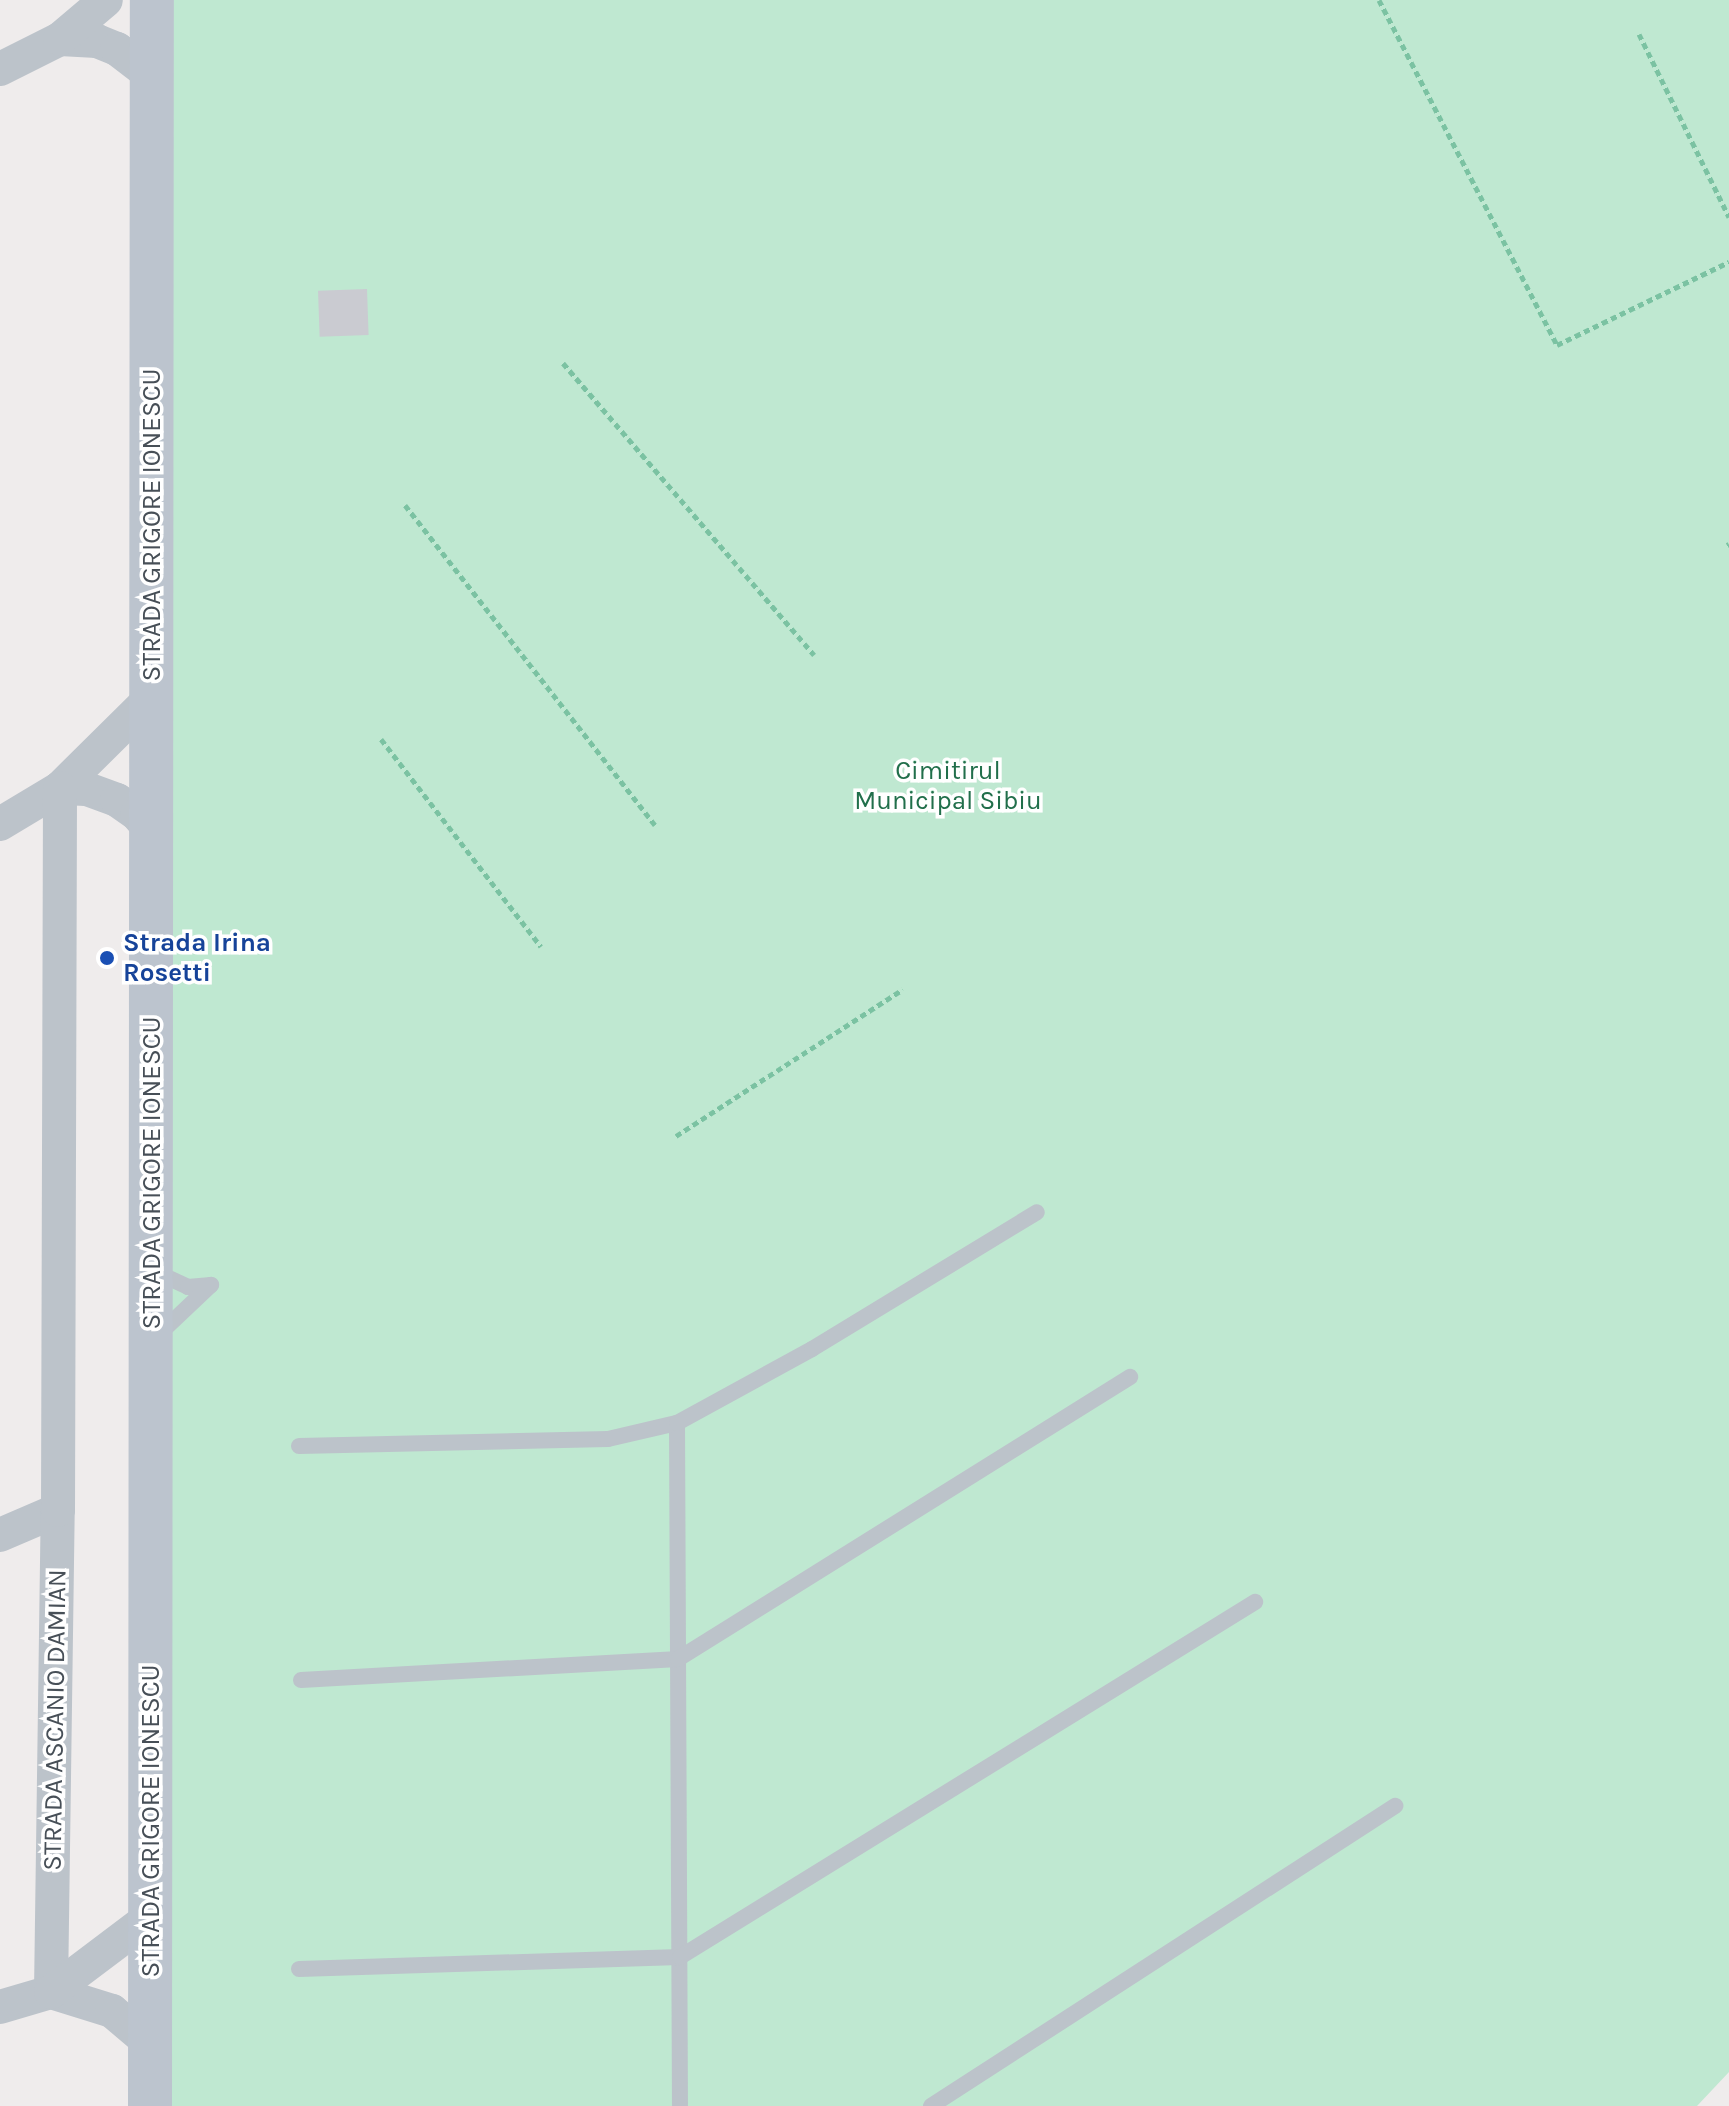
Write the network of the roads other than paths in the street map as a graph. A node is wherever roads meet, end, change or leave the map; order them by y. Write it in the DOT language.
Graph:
graph roads {
  1 [pos="106,0"];
  2 [pos="152,0"];
  3 [pos="60,39"];
  4 [pos="0,69"];
  5 [pos="152,76"];
  6 [pos="152,697"];
  7 [pos="60,788"];
  8 [pos="0,824"];
  9 [pos="152,832"];
  10 [pos="1037,1212"];
  11 [pos="152,1269"];
  12 [pos="152,1340"];
  13 [pos="1130,1377"];
  14 [pos="677,1423"];
  15 [pos="299,1446"];
  16 [pos="58,1510"];
  17 [pos="0,1535"];
  18 [pos="1255,1602"];
  19 [pos="678,1659"];
  20 [pos="301,1680"];
  21 [pos="1395,1806"];
  22 [pos="152,1916"];
  23 [pos="680,1957"];
  24 [pos="299,1969"];
  25 [pos="51,1992"];
  26 [pos="0,2007"];
  27 [pos="151,2044"];
  28 [pos="150,2106"];
  29 [pos="680,2106"];
  30 [pos="931,2106"];
  1 -- 3 [label="street"];
  2 -- 5 [label="main road, STRADA GRIGORE IONESCU"];
  3 -- 4 [label="street"];
  3 -- 5 [label="street"];
  5 -- 6 [label="main road, STRADA GRIGORE IONESCU"];
  6 -- 7 [label="street"];
  6 -- 9 [label="main road, STRADA GRIGORE IONESCU"];
  7 -- 8 [label="street"];
  7 -- 9 [label="street"];
  7 -- 16 [label="street"];
  9 -- 11 [label="main road, STRADA GRIGORE IONESCU"];
  10 -- 14 [label="lane"];
  11 -- 12 [label="main road, STRADA GRIGORE IONESCU"];
  11 -- 12 [label="lane"];
  12 -- 22 [label="main road, STRADA GRIGORE IONESCU"];
  13 -- 19 [label="lane"];
  14 -- 15 [label="lane"];
  14 -- 19 [label="lane"];
  16 -- 17 [label="street"];
  16 -- 25 [label="street, STRADA ASCANIO DAMIAN"];
  18 -- 23 [label="lane"];
  19 -- 20 [label="lane"];
  19 -- 23 [label="lane"];
  21 -- 30 [label="lane"];
  22 -- 25 [label="street"];
  22 -- 27 [label="main road, STRADA GRIGORE IONESCU"];
  23 -- 24 [label="lane"];
  23 -- 29 [label="lane"];
  25 -- 26 [label="street"];
  25 -- 27 [label="street"];
  27 -- 28 [label="main road, STRADA GRIGORE IONESCU"];
}
